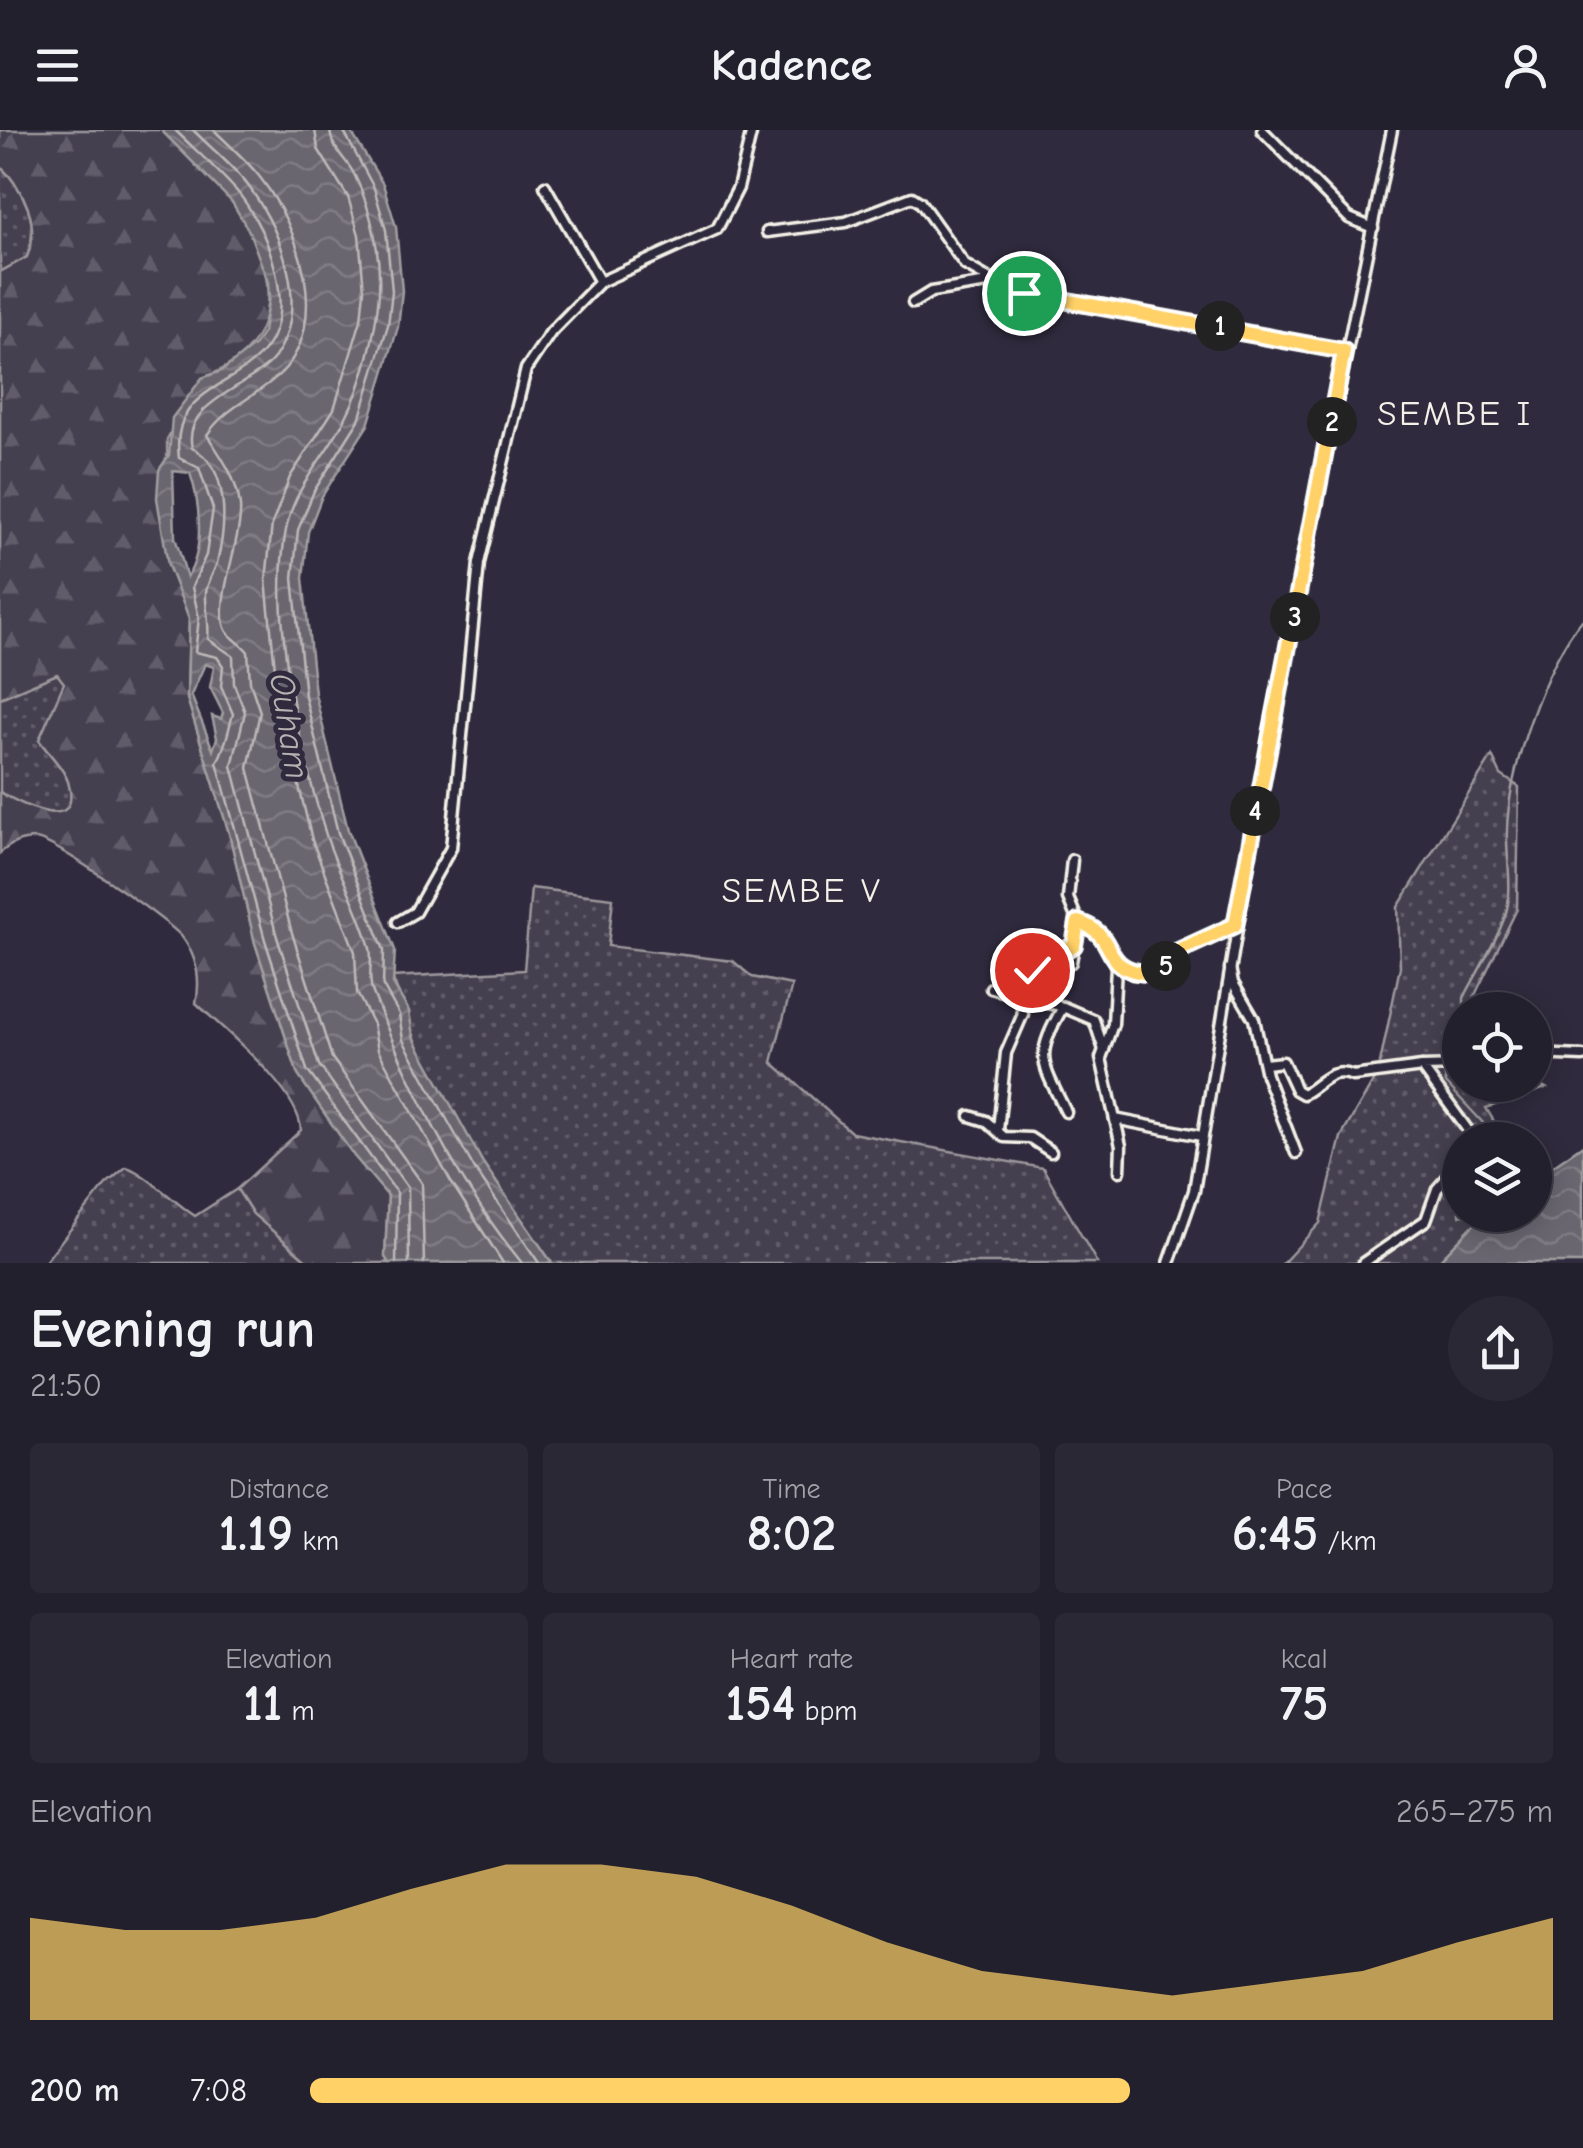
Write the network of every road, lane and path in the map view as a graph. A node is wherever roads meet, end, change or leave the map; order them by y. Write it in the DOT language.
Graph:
graph roads {
  1 [pos="752,130"];
  2 [pos="1262,130"];
  3 [pos="1392,130"];
  4 [pos="545,186"];
  5 [pos="1373,228"];
  6 [pos="767,232"];
  7 [pos="600,282"];
  8 [pos="994,282"];
  9 [pos="913,303"];
  10 [pos="1344,351"];
  11 [pos="1072,860"];
  12 [pos="398,922"];
  13 [pos="1078,922"];
  14 [pos="1235,925"];
  15 [pos="1074,945"];
  16 [pos="1229,959"];
  17 [pos="1113,961"];
  18 [pos="1070,962"];
  19 [pos="1032,970"];
  20 [pos="991,988"];
  21 [pos="1019,992"];
  22 [pos="1063,1007"];
  23 [pos="1104,1053"];
  24 [pos="1552,1055"];
  25 [pos="1583,1056"];
  26 [pos="1265,1064"];
  27 [pos="1442,1066"];
  28 [pos="1422,1067"];
  29 [pos="1066,1112"];
  30 [pos="970,1116"];
  31 [pos="1115,1120"];
  32 [pos="1462,1122"];
  33 [pos="998,1130"];
  34 [pos="1202,1136"];
  35 [pos="1052,1152"];
  36 [pos="1296,1152"];
  37 [pos="1120,1171"];
  38 [pos="1442,1183"];
  39 [pos="1168,1263"];
  40 [pos="1363,1263"];
  1 -- 7 [label="street"];
  2 -- 5 [label="street"];
  3 -- 5 [label="street"];
  4 -- 7 [label="street"];
  5 -- 10 [label="street"];
  6 -- 8 [label="street"];
  7 -- 12 [label="street"];
  8 -- 9 [label="street"];
  8 -- 10 [label="street"];
  10 -- 14 [label="street"];
  11 -- 13 [label="street"];
  13 -- 15 [label="street"];
  13 -- 17 [label="street"];
  14 -- 16 [label="street"];
  14 -- 17 [label="street"];
  15 -- 18 [label="street"];
  15 -- 19 [label="street"];
  16 -- 26 [label="street"];
  16 -- 34 [label="street"];
  17 -- 23 [label="street"];
  20 -- 21 [label="street"];
  21 -- 22 [label="street"];
  21 -- 33 [label="street"];
  22 -- 23 [label="street"];
  22 -- 29 [label="street"];
  23 -- 31 [label="street"];
  24 -- 25 [label="street"];
  26 -- 28 [label="street"];
  26 -- 36 [label="street"];
  27 -- 28 [label="street"];
  28 -- 32 [label="street"];
  30 -- 33 [label="street"];
  31 -- 34 [label="street"];
  31 -- 37 [label="street"];
  33 -- 35 [label="street"];
  34 -- 39 [label="street"];
  38 -- 40 [label="street"];
}
